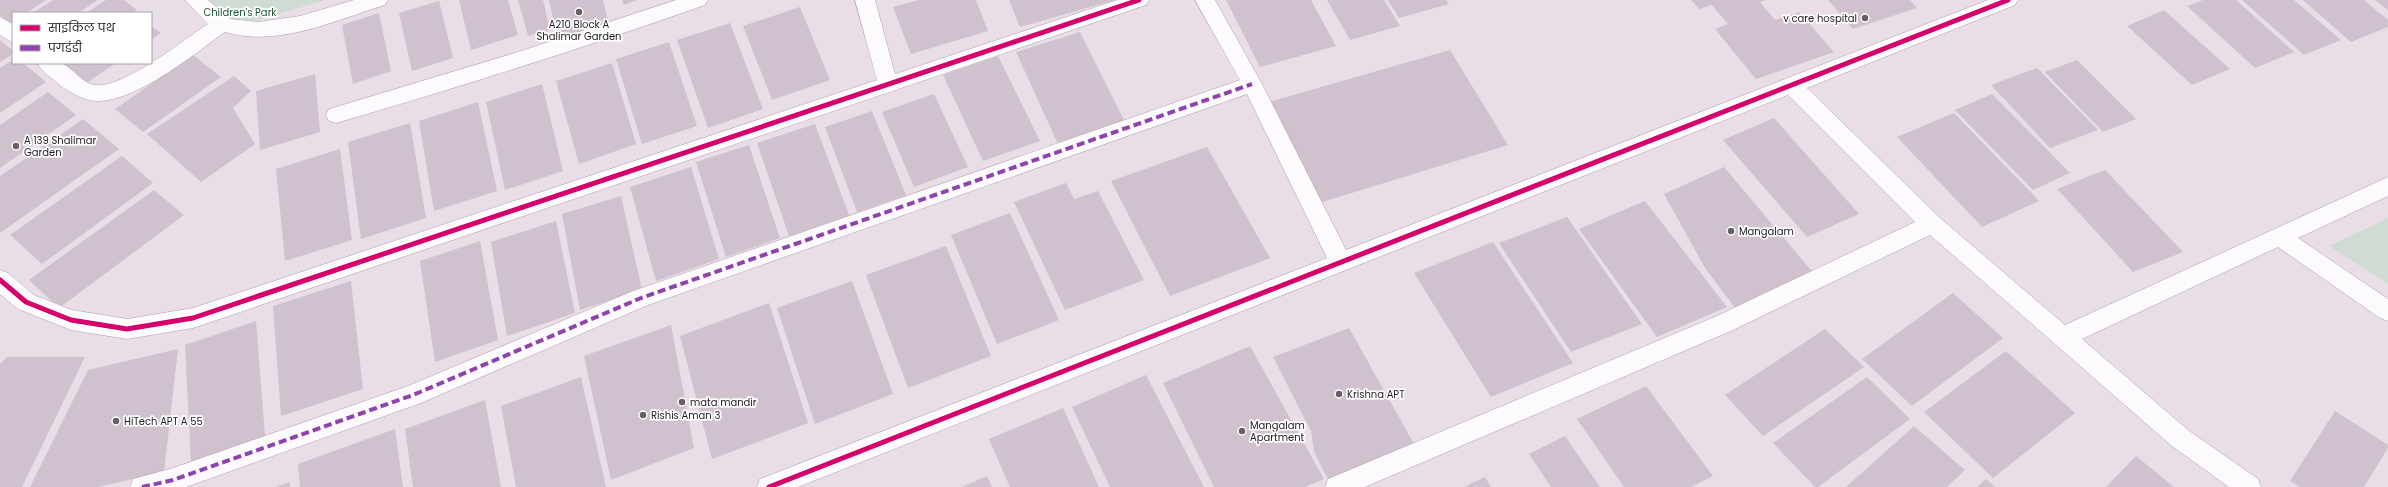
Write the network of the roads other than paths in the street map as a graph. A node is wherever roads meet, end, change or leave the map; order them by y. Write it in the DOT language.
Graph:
graph roads {
  1 [pos="195,0"];
  2 [pos="378,0"];
  3 [pos="698,0"];
  4 [pos="865,0"];
  5 [pos="1139,0"];
  6 [pos="1205,0"];
  7 [pos="2008,0"];
  8 [pos="0,24"];
  9 [pos="222,24"];
  10 [pos="12,34"];
  11 [pos="48,64"];
  12 [pos="888,84"];
  13 [pos="1252,84"];
  14 [pos="1791,85"];
  15 [pos="336,115"];
  16 [pos="2388,186"];
  17 [pos="1932,224"];
  18 [pos="2280,237"];
  19 [pos="1341,263"];
  20 [pos="0,280"];
  21 [pos="2388,311"];
  22 [pos="2063,337"];
  23 [pos="142,487"];
  24 [pos="769,487"];
  25 [pos="1337,487"];
  26 [pos="2250,487"];
  1 -- 9 [label="street"];
  2 -- 9 [label="street"];
  3 -- 15 [label="street"];
  4 -- 12 [label="street"];
  5 -- 12 [label="street"];
  6 -- 13 [label="street"];
  7 -- 14 [label="street"];
  8 -- 10 [label="street"];
  9 -- 11 [label="street"];
  12 -- 20 [label="street"];
  13 -- 19 [label="street"];
  13 -- 23 [label="street"];
  14 -- 17 [label="street"];
  14 -- 19 [label="street"];
  16 -- 18 [label="street"];
  17 -- 22 [label="street"];
  17 -- 25 [label="street"];
  18 -- 21 [label="street"];
  18 -- 22 [label="street"];
  19 -- 24 [label="street"];
  22 -- 26 [label="street"];
}
